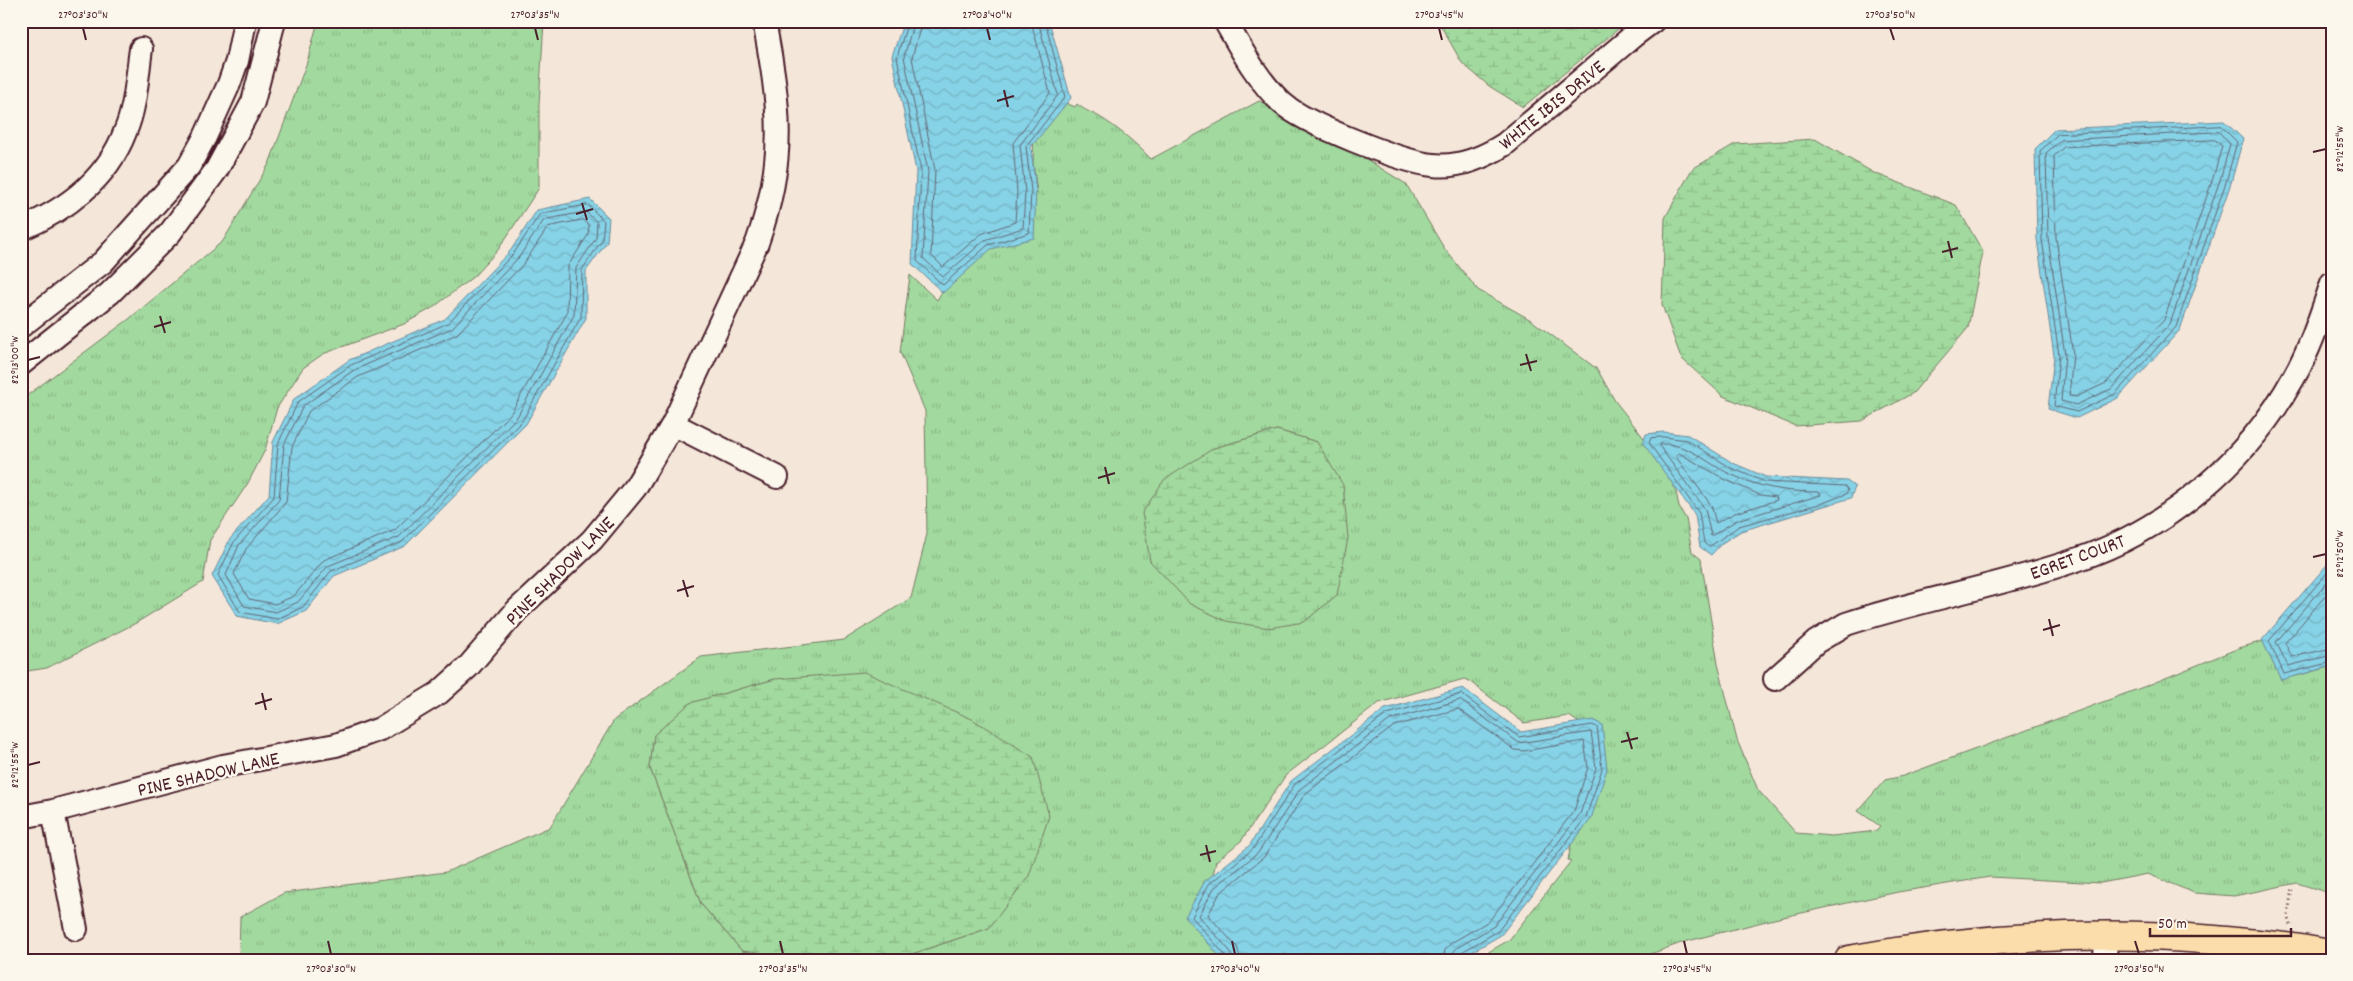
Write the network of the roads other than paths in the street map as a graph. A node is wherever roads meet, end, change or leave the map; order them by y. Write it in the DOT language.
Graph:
graph roads {
  1 [pos="245,21"];
  2 [pos="274,21"];
  3 [pos="764,21"];
  4 [pos="1226,21"];
  5 [pos="1653,21"];
  6 [pos="141,50"];
  7 [pos="21,229"];
  8 [pos="2332,283"];
  9 [pos="21,326"];
  10 [pos="21,364"];
  11 [pos="674,424"];
  12 [pos="777,477"];
  13 [pos="1775,679"];
  14 [pos="53,812"];
  15 [pos="21,817"];
  16 [pos="76,929"];
  17 [pos="2106,947"];
  18 [pos="2332,955"];
  19 [pos="1849,960"];
  1 -- 9 [label="street"];
  2 -- 10 [label="street"];
  3 -- 11 [label="street, PINE SHADOW LANE"];
  4 -- 5 [label="street, WHITE IBIS DRIVE"];
  6 -- 7 [label="street"];
  8 -- 13 [label="street, EGRET COURT"];
  11 -- 12 [label="street"];
  11 -- 14 [label="street, PINE SHADOW LANE"];
  14 -- 15 [label="street, PINE SHADOW LANE"];
  14 -- 16 [label="street"];
  17 -- 18 [label="main road"];
  17 -- 19 [label="main road"];
}
